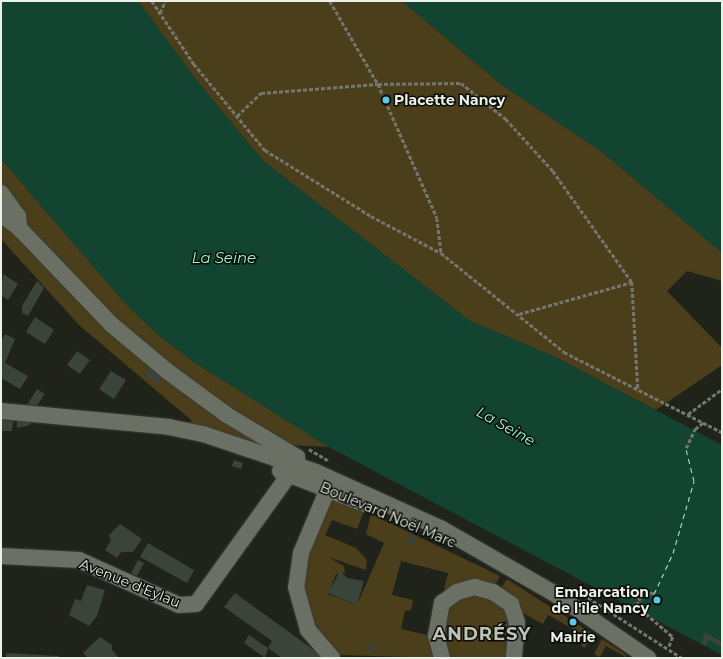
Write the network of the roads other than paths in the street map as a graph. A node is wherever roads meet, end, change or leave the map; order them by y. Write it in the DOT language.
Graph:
graph roads {
  1 [pos="1,193"];
  2 [pos="1,214"];
  3 [pos="19,228"];
  4 [pos="1,411"];
  5 [pos="188,432"];
  6 [pos="267,446"];
  7 [pos="292,461"];
  8 [pos="330,484"];
  9 [pos="1,556"];
  10 [pos="332,658"];
  11 [pos="442,658"];
  12 [pos="514,658"];
  13 [pos="648,658"];
  1 -- 3 [label="street"];
  2 -- 3 [label="street"];
  3 -- 6 [label="street"];
  4 -- 5 [label="street"];
  5 -- 6 [label="street"];
  5 -- 7 [label="street"];
  6 -- 7 [label="street"];
  7 -- 8 [label="street, Boulevard Noël Marc"];
  7 -- 9 [label="street, Avenue d'Eylau"];
  8 -- 10 [label="street"];
  8 -- 13 [label="street, Boulevard Noël Marc"];
  11 -- 12 [label="street"];
}
